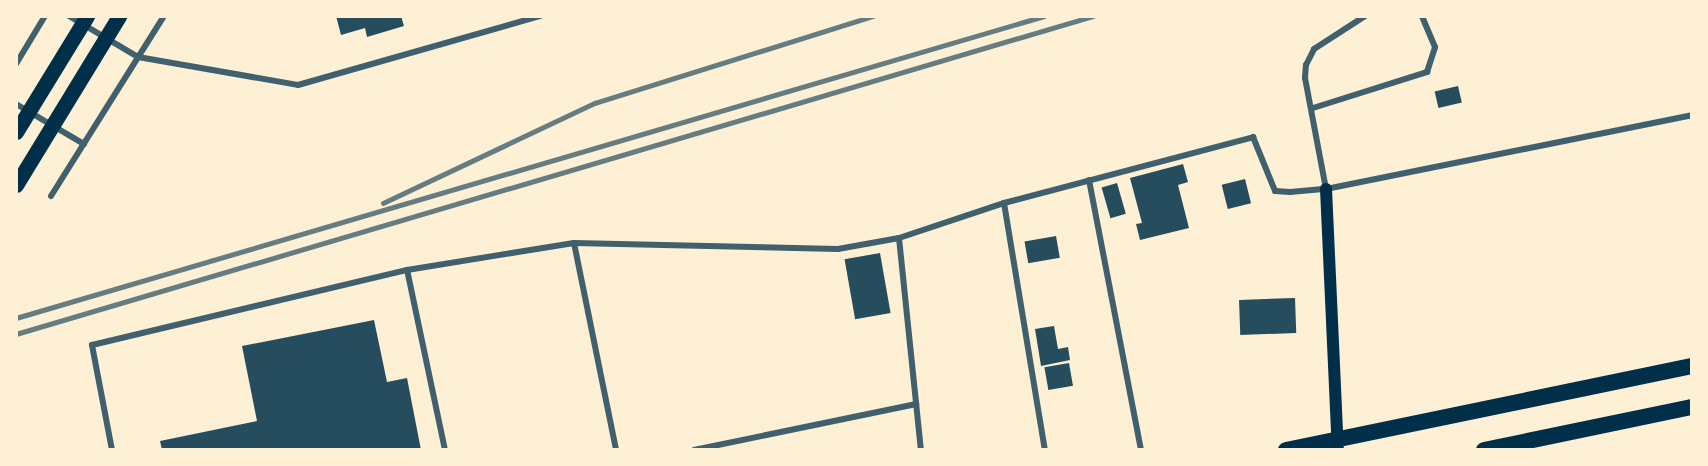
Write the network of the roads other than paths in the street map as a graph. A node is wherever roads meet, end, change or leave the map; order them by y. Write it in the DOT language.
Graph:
graph roads {
  1 [pos="45,16"];
  2 [pos="69,16"];
  3 [pos="87,16"];
  4 [pos="118,16"];
  5 [pos="164,16"];
  6 [pos="540,16"];
  7 [pos="1365,16"];
  8 [pos="1422,16"];
  9 [pos="138,57"];
  10 [pos="16,64"];
  11 [pos="16,104"];
  12 [pos="1313,108"];
  13 [pos="1692,115"];
  14 [pos="16,132"];
  15 [pos="84,144"];
  16 [pos="1089,180"];
  17 [pos="16,185"];
  18 [pos="1326,189"];
  19 [pos="51,196"];
  20 [pos="1004,203"];
  21 [pos="899,238"];
  22 [pos="574,243"];
  23 [pos="407,270"];
  24 [pos="1692,366"];
  25 [pos="916,404"];
  26 [pos="1692,408"];
  27 [pos="1338,444"];
  28 [pos="112,450"];
  29 [pos="445,450"];
  30 [pos="616,450"];
  31 [pos="694,450"];
  32 [pos="921,450"];
  33 [pos="1045,450"];
  34 [pos="1141,450"];
  35 [pos="1286,450"];
  36 [pos="1484,450"];
  1 -- 10 [label="street"];
  2 -- 9 [label="street"];
  3 -- 14 [label="main road"];
  4 -- 17 [label="main road"];
  5 -- 9 [label="street"];
  6 -- 9 [label="street"];
  7 -- 12 [label="street"];
  8 -- 12 [label="street"];
  9 -- 15 [label="street"];
  11 -- 15 [label="street"];
  12 -- 18 [label="street"];
  13 -- 18 [label="street"];
  15 -- 19 [label="street"];
  16 -- 18 [label="street"];
  16 -- 20 [label="street"];
  16 -- 34 [label="street"];
  18 -- 27 [label="main road"];
  20 -- 21 [label="street"];
  20 -- 33 [label="street"];
  21 -- 22 [label="street"];
  21 -- 25 [label="street"];
  22 -- 23 [label="street"];
  22 -- 30 [label="street"];
  23 -- 28 [label="street"];
  23 -- 29 [label="street"];
  24 -- 27 [label="highway"];
  25 -- 31 [label="street"];
  25 -- 32 [label="street"];
  26 -- 36 [label="highway"];
  27 -- 35 [label="highway"];
}
